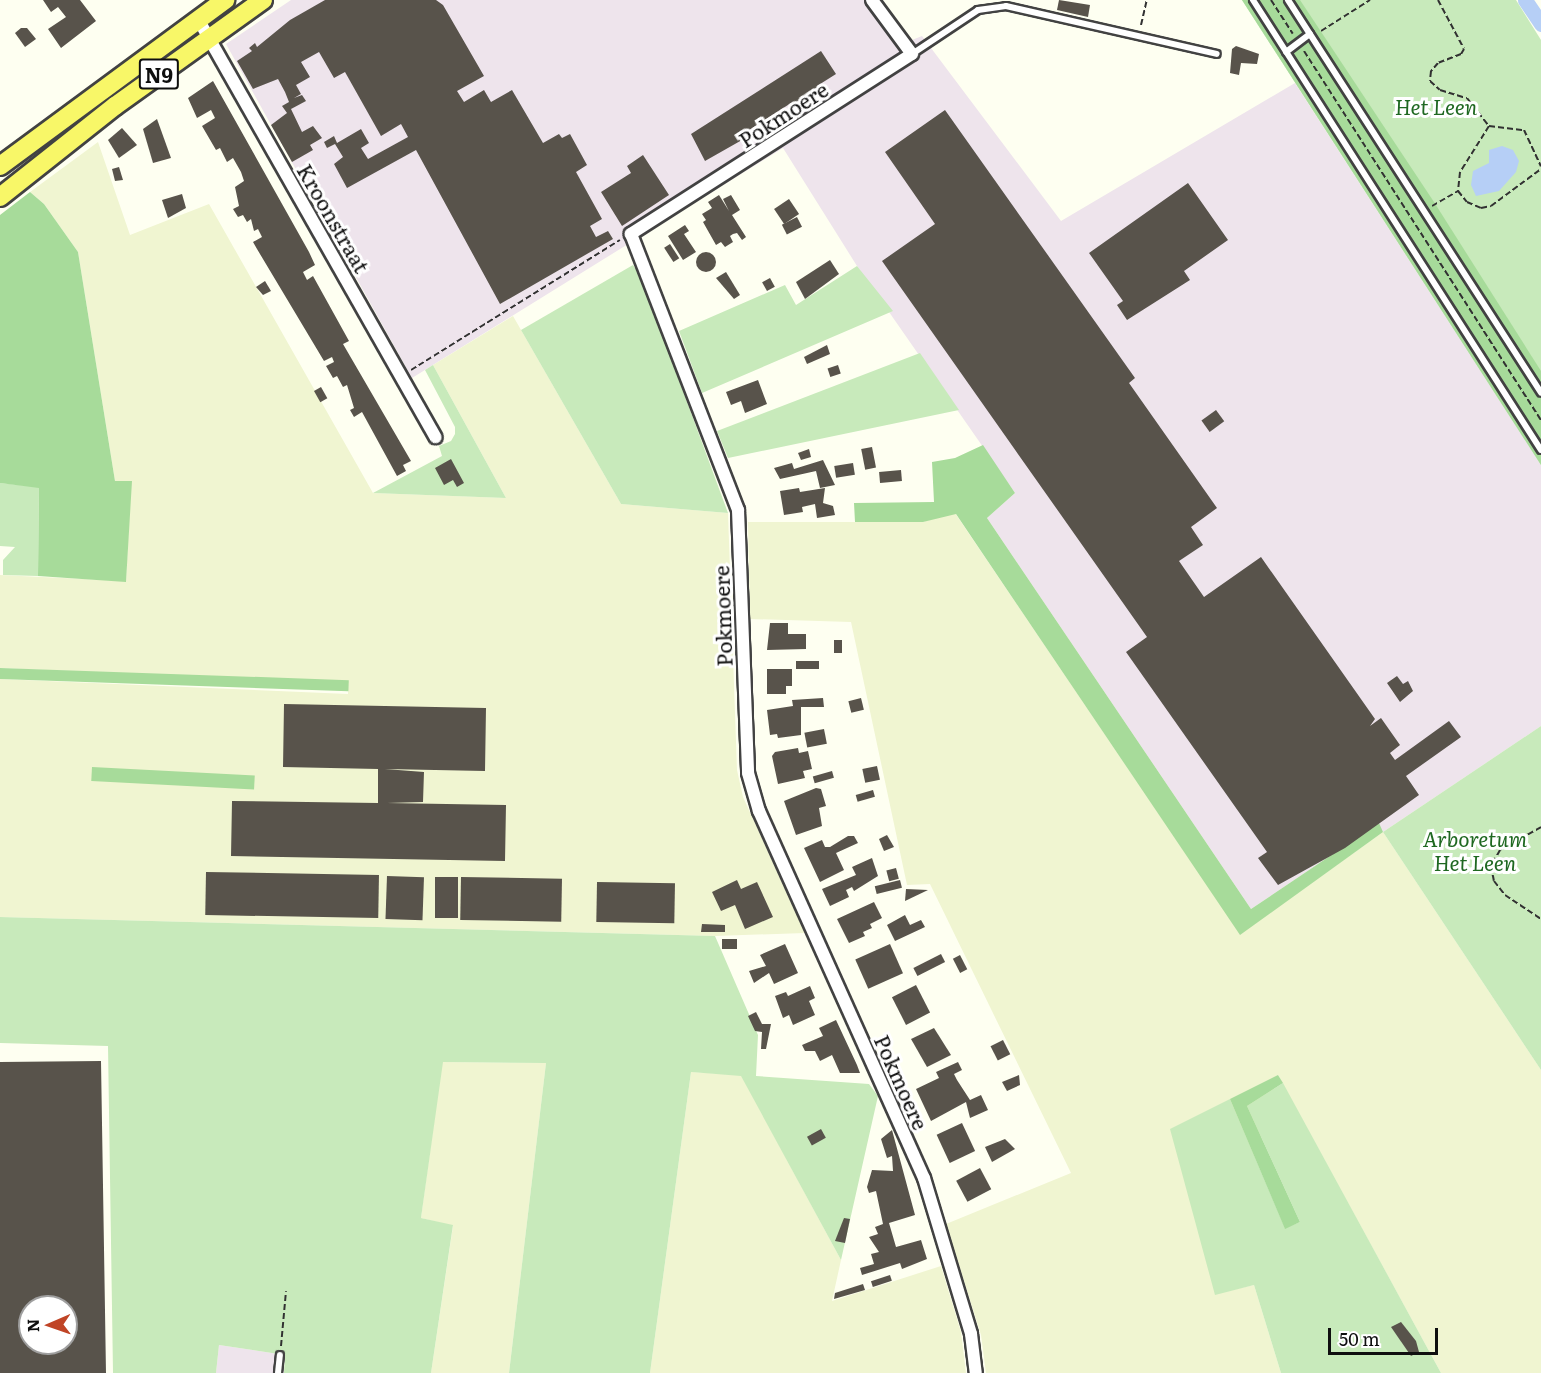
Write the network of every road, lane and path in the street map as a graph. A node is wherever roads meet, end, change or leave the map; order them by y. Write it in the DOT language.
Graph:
graph roads {
  1 [pos="225,0"];
  2 [pos="263,0"];
  3 [pos="872,0"];
  4 [pos="1147,0"];
  5 [pos="1253,0"];
  6 [pos="1271,0"];
  7 [pos="1288,0"];
  8 [pos="1370,0"];
  9 [pos="1438,0"];
  10 [pos="198,19"];
  11 [pos="1321,31"];
  12 [pos="1310,34"];
  13 [pos="1139,36"];
  14 [pos="210,39"];
  15 [pos="1298,42"];
  16 [pos="1286,52"];
  17 [pos="912,54"];
  18 [pos="1216,54"];
  19 [pos="1489,126"];
  20 [pos="1,164"];
  21 [pos="1541,167"];
  22 [pos="29,175"];
  23 [pos="1458,191"];
  24 [pos="0,196"];
  25 [pos="1424,210"];
  26 [pos="631,234"];
  27 [pos="401,377"];
  28 [pos="1541,392"];
  29 [pos="1541,420"];
  30 [pos="435,437"];
  31 [pos="1541,450"];
  32 [pos="1541,827"];
  33 [pos="1541,919"];
  34 [pos="286,1291"];
  35 [pos="280,1355"];
  36 [pos="278,1373"];
  37 [pos="976,1373"];
  1 -- 10 [label="main road, N9"];
  2 -- 14 [label="main road, N9"];
  3 -- 17 [label="street"];
  4 -- 13 [label="path"];
  5 -- 16 [label="lane"];
  6 -- 15 [label="path"];
  7 -- 12 [label="lane"];
  8 -- 11 [label="path"];
  9 -- 19 [label="path"];
  10 -- 14 [label="street, Kroonstraat"];
  10 -- 20 [label="main road, N9"];
  12 -- 15 [label="lane"];
  12 -- 25 [label="lane"];
  13 -- 17 [label="lane"];
  13 -- 18 [label="lane"];
  14 -- 22 [label="main road, N9"];
  14 -- 27 [label="street, Kroonstraat"];
  15 -- 16 [label="lane"];
  15 -- 29 [label="path"];
  16 -- 31 [label="lane"];
  17 -- 26 [label="street, Pokmoere"];
  19 -- 21 [label="path"];
  19 -- 23 [label="path"];
  20 -- 22 [label="street"];
  21 -- 23 [label="path"];
  22 -- 24 [label="main road, N9"];
  23 -- 25 [label="path"];
  25 -- 28 [label="lane"];
  26 -- 27 [label="path"];
  26 -- 37 [label="street, Pokmoere"];
  27 -- 30 [label="street, Kroonstraat"];
  32 -- 33 [label="path"];
  34 -- 35 [label="path"];
  35 -- 36 [label="lane"];
}
